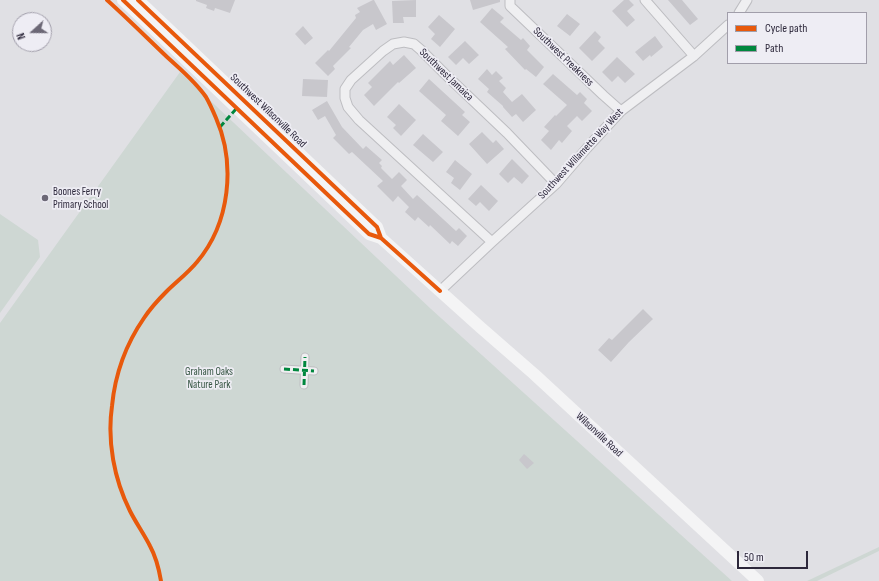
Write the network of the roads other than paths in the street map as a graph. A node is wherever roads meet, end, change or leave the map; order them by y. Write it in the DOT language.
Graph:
graph roads {
  1 [pos="123,0"];
  2 [pos="138,0"];
  3 [pos="510,0"];
  4 [pos="645,0"];
  5 [pos="747,0"];
  6 [pos="740,12"];
  7 [pos="727,26"];
  8 [pos="694,56"];
  9 [pos="621,111"];
  10 [pos="556,184"];
  11 [pos="381,238"];
  12 [pos="492,242"];
  13 [pos="440,291"];
  14 [pos="305,357"];
  15 [pos="284,369"];
  16 [pos="305,370"];
  17 [pos="314,371"];
  18 [pos="304,385"];
  19 [pos="758,581"];
  1 -- 11 [label="main road, Southwest Wilsonville Road"];
  2 -- 11 [label="main road, Southwest Wilsonville Road"];
  3 -- 9 [label="street, Southwest Preakness"];
  4 -- 8 [label="street"];
  5 -- 6 [label="street"];
  7 -- 8 [label="street, Southwest Willamette Way West"];
  8 -- 9 [label="street, Southwest Willamette Way West"];
  9 -- 10 [label="street, Southwest Willamette Way West"];
  10 -- 12 [label="street, Southwest Willamette Way West"];
  10 -- 12 [label="street, Southwest Jamaica"];
  11 -- 13 [label="main road, Southwest Wilsonville Road"];
  12 -- 13 [label="street, Southwest Willamette Way West"];
  13 -- 19 [label="main road, Wilsonville Road"];
  14 -- 16 [label="street"];
  15 -- 16 [label="street"];
  16 -- 17 [label="street"];
  16 -- 18 [label="street"];
}
